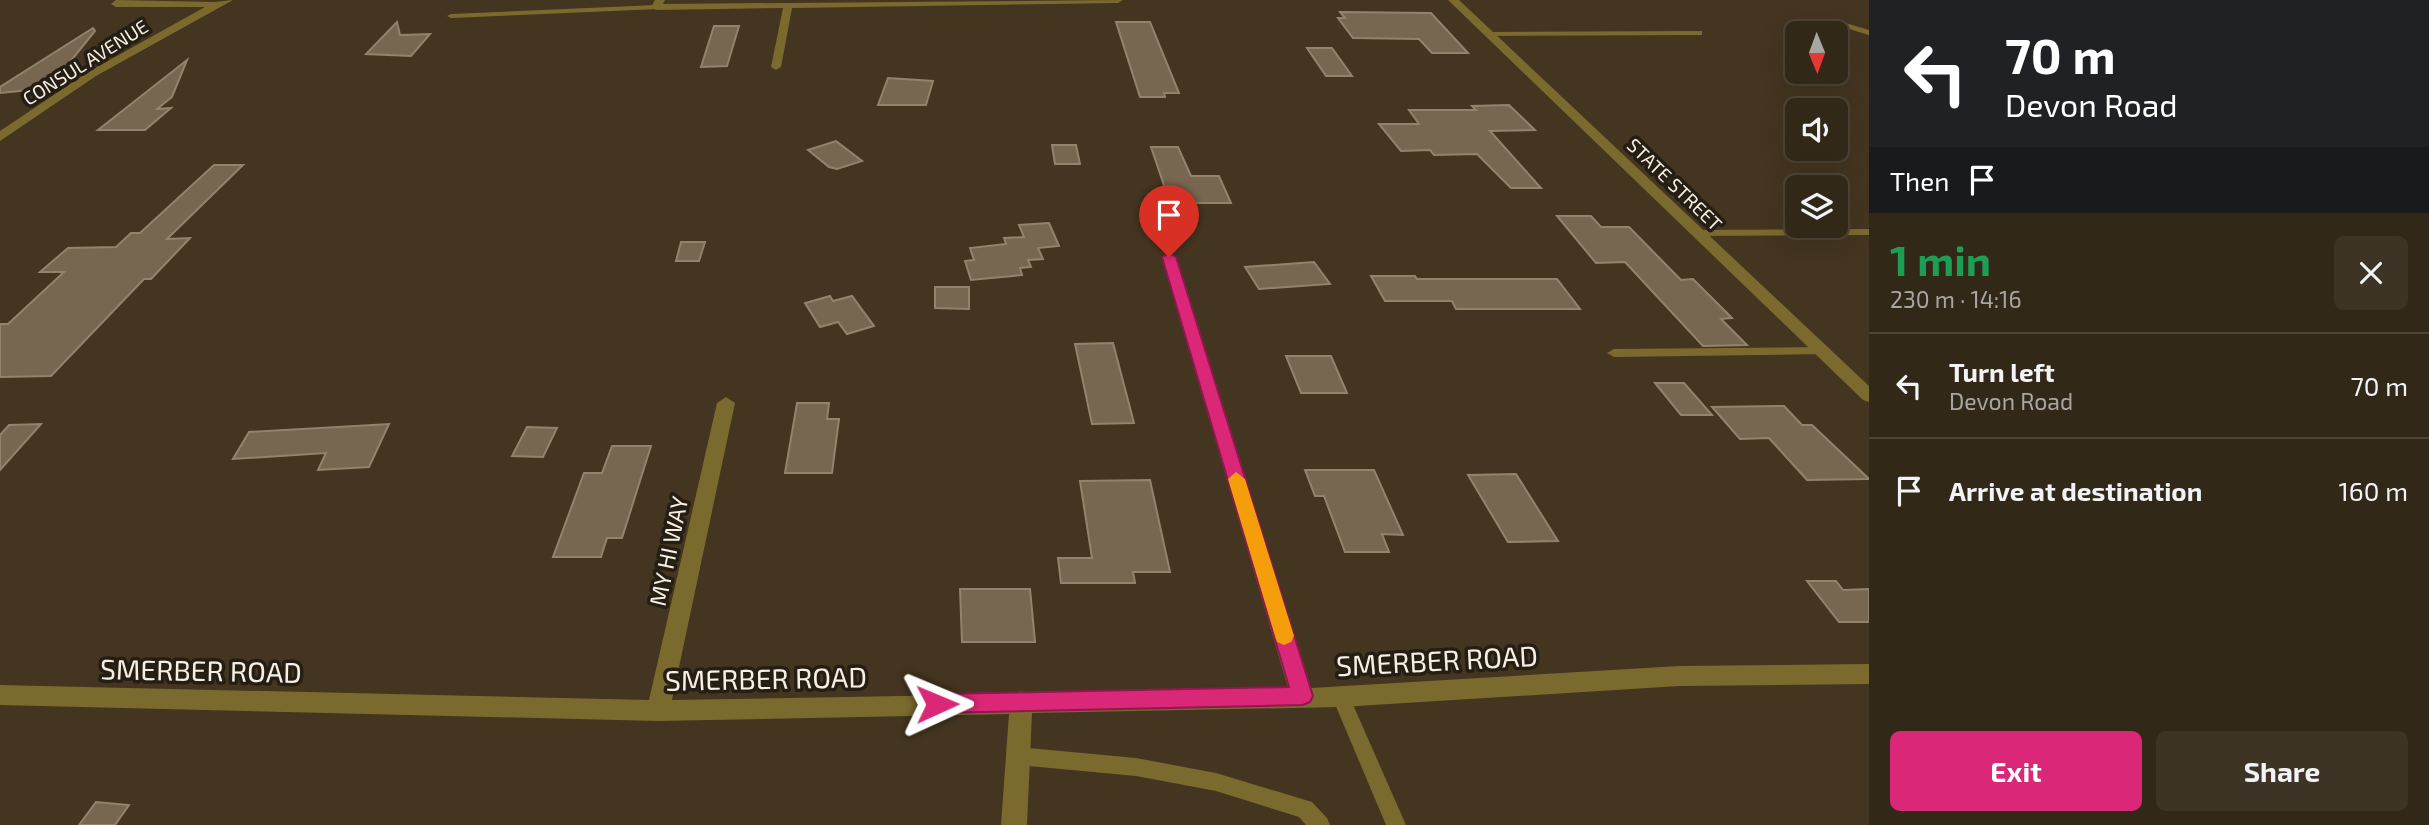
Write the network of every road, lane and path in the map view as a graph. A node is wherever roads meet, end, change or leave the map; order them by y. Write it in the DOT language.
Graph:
graph roads {
  1 [pos="122,0"];
  2 [pos="1118,0"];
  3 [pos="1453,0"];
  4 [pos="223,2"];
  5 [pos="658,4"];
  6 [pos="788,5"];
  7 [pos="451,16"];
  8 [pos="1848,26"];
  9 [pos="1699,33"];
  10 [pos="1869,33"];
  11 [pos="1489,34"];
  12 [pos="776,67"];
  13 [pos="0,137"];
  14 [pos="1869,232"];
  15 [pos="1698,233"];
  16 [pos="1169,257"];
  17 [pos="1822,351"];
  18 [pos="1614,353"];
  19 [pos="1869,396"];
  20 [pos="726,403"];
  21 [pos="1869,674"];
  22 [pos="0,695"];
  23 [pos="1303,696"];
  24 [pos="1341,696"];
  25 [pos="1021,701"];
  26 [pos="658,710"];
  27 [pos="1018,756"];
  28 [pos="1014,825"];
  29 [pos="1320,825"];
  30 [pos="1396,825"];
  1 -- 4 [label="street"];
  2 -- 6 [label="street"];
  3 -- 11 [label="street, STATE STREET"];
  4 -- 13 [label="street, CONSUL AVENUE"];
  5 -- 6 [label="street"];
  5 -- 7 [label="lane"];
  6 -- 12 [label="street"];
  8 -- 10 [label="lane"];
  9 -- 11 [label="lane"];
  11 -- 15 [label="street, STATE STREET"];
  14 -- 15 [label="lane"];
  15 -- 17 [label="street, STATE STREET"];
  16 -- 23 [label="street"];
  17 -- 18 [label="lane"];
  17 -- 19 [label="street, STATE STREET"];
  20 -- 26 [label="street, MY HI WAY"];
  21 -- 24 [label="street, SMERBER ROAD"];
  22 -- 26 [label="street, SMERBER ROAD"];
  23 -- 24 [label="street, SMERBER ROAD"];
  23 -- 25 [label="street, SMERBER ROAD"];
  24 -- 30 [label="lane"];
  25 -- 26 [label="street, SMERBER ROAD"];
  25 -- 27 [label="street"];
  27 -- 28 [label="street"];
  27 -- 29 [label="lane"];
}
